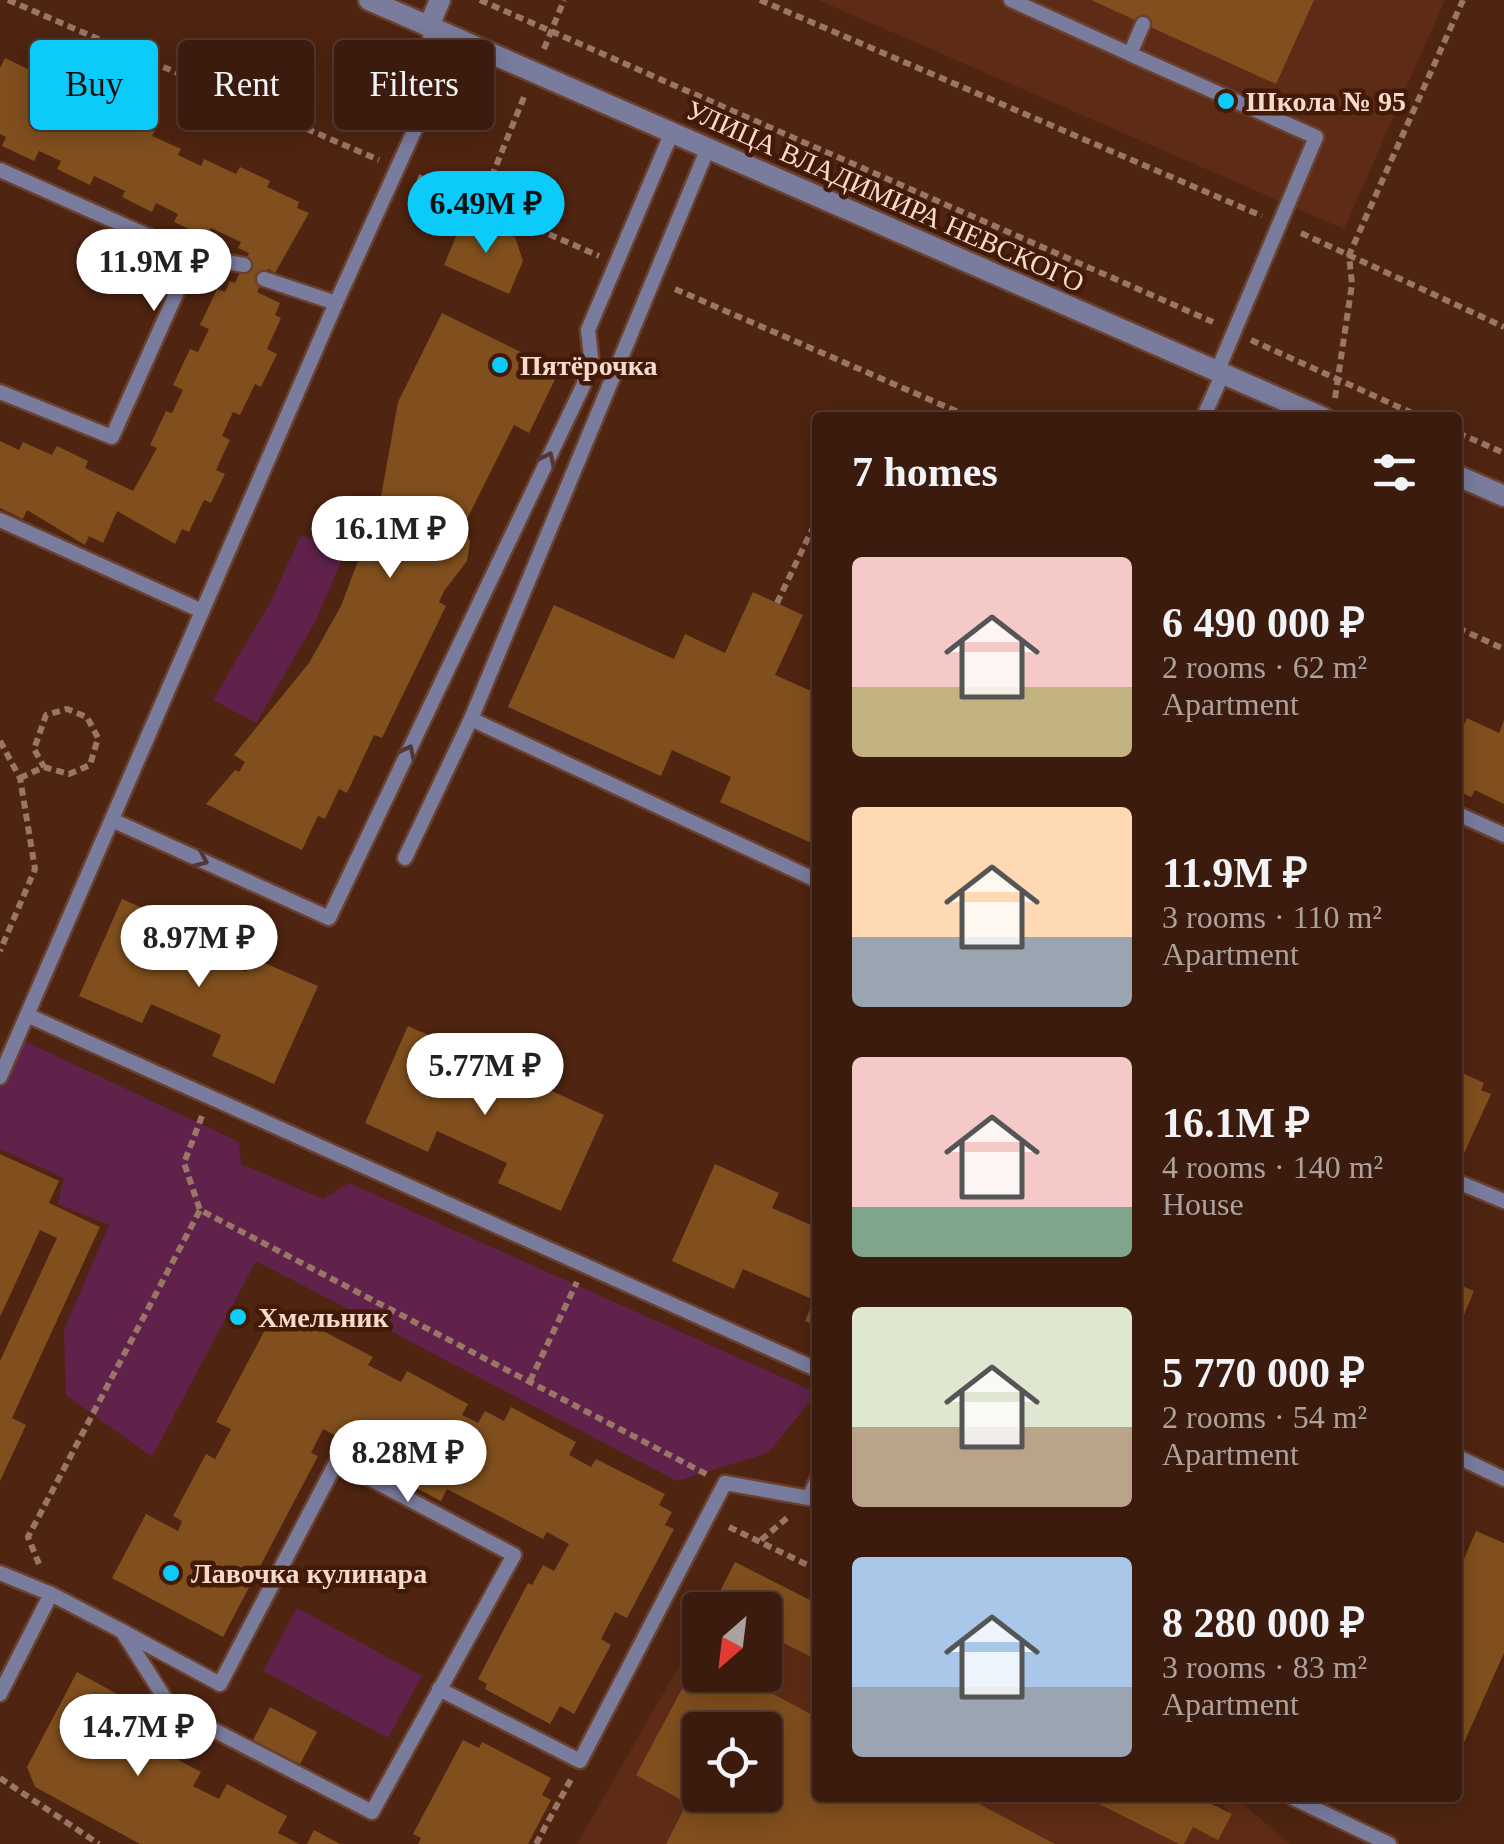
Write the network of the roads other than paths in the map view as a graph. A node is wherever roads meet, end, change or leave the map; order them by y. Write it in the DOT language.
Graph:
graph roads {
  1 [pos="370,0"];
  2 [pos="440,0"];
  3 [pos="1011,0"];
  4 [pos="1032,4"];
  5 [pos="1143,24"];
  6 [pos="429,26"];
  7 [pos="1130,54"];
  8 [pos="672,132"];
  9 [pos="708,148"];
  10 [pos="0,170"];
  11 [pos="193,256"];
  12 [pos="244,266"];
  13 [pos="264,279"];
  14 [pos="336,303"];
  15 [pos="1220,373"];
  16 [pos="0,392"];
  17 [pos="1206,412"];
  18 [pos="1314,412"];
  19 [pos="1462,478"];
  20 [pos="1504,496"];
  21 [pos="0,520"];
  22 [pos="202,611"];
  23 [pos="471,719"];
  24 [pos="1462,816"];
  25 [pos="112,820"];
  26 [pos="1504,836"];
  27 [pos="406,858"];
  28 [pos="812,878"];
  29 [pos="28,1015"];
  30 [pos="0,1077"];
  31 [pos="1462,1184"];
  32 [pos="1504,1201"];
  33 [pos="812,1367"];
  34 [pos="1462,1464"];
  35 [pos="1504,1479"];
  36 [pos="812,1491"];
  37 [pos="0,1572"];
  38 [pos="50,1594"];
  39 [pos="122,1631"];
  40 [pos="438,1690"];
  41 [pos="0,1694"];
  42 [pos="1301,1802"];
  43 [pos="1389,1844"];
  1 -- 6 [label="street, УЛИЦА ВЛАДИМИРА НЕВСКОГО"];
  2 -- 6 [label="street"];
  3 -- 4 [label="lane"];
  4 -- 7 [label="lane"];
  5 -- 7 [label="lane"];
  6 -- 8 [label="street, УЛИЦА ВЛАДИМИРА НЕВСКОГО"];
  6 -- 14 [label="lane"];
  7 -- 15 [label="lane"];
  8 -- 9 [label="street, УЛИЦА ВЛАДИМИРА НЕВСКОГО"];
  25 -- 8 [label="lane, one-way"];
  9 -- 15 [label="street, УЛИЦА ВЛАДИМИРА НЕВСКОГО"];
  9 -- 23 [label="lane"];
  10 -- 11 [label="lane"];
  11 -- 12 [label="lane"];
  11 -- 16 [label="lane"];
  13 -- 14 [label="lane"];
  14 -- 22 [label="lane"];
  15 -- 17 [label="lane"];
  15 -- 18 [label="street, УЛИЦА ВЛАДИМИРА НЕВСКОГО"];
  19 -- 20 [label="street"];
  21 -- 22 [label="lane"];
  22 -- 25 [label="lane"];
  23 -- 27 [label="lane"];
  23 -- 28 [label="lane"];
  24 -- 26 [label="lane"];
  25 -- 29 [label="lane"];
  29 -- 30 [label="lane"];
  29 -- 33 [label="lane"];
  31 -- 32 [label="lane"];
  34 -- 35 [label="lane"];
  36 -- 40 [label="lane"];
  37 -- 38 [label="lane"];
  38 -- 39 [label="lane"];
  38 -- 41 [label="lane"];
  39 -- 40 [label="lane"];
  39 -- 40 [label="lane"];
  42 -- 43 [label="lane"];
}
